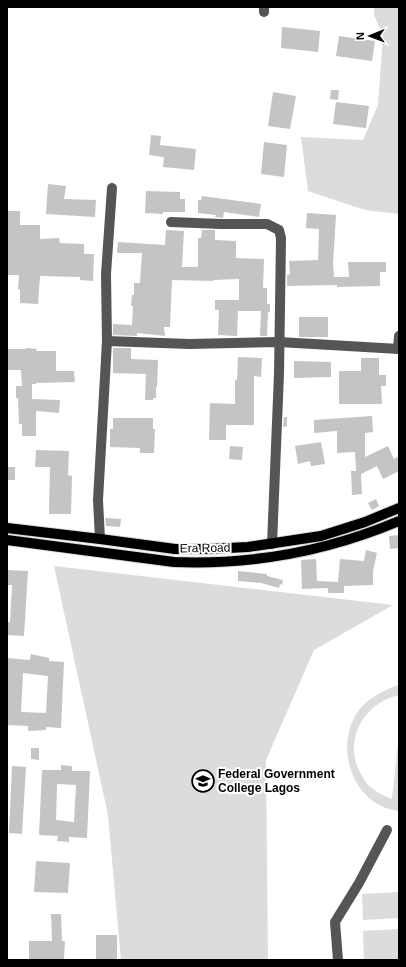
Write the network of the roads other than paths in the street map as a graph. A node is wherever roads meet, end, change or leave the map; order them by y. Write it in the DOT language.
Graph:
graph roads {
  1 [pos="112,188"];
  2 [pos="171,222"];
  3 [pos="399,336"];
  4 [pos="107,341"];
  5 [pos="279,342"];
  6 [pos="399,349"];
  7 [pos="399,508"];
  8 [pos="399,521"];
  9 [pos="7,528"];
  10 [pos="342,530"];
  11 [pos="100,539"];
  12 [pos="7,540"];
  13 [pos="346,540"];
  14 [pos="272,544"];
  15 [pos="388,830"];
  16 [pos="338,960"];
  1 -- 4 [label="street"];
  2 -- 5 [label="street"];
  3 -- 6 [label="street"];
  4 -- 5 [label="street"];
  4 -- 11 [label="street"];
  5 -- 6 [label="street"];
  5 -- 14 [label="street"];
  7 -- 10 [label="main road"];
  8 -- 13 [label="main road, Era Road"];
  9 -- 11 [label="main road"];
  10 -- 13 [label="main road"];
  10 -- 14 [label="main road"];
  11 -- 14 [label="main road"];
  12 -- 13 [label="main road, Era Road"];
  15 -- 16 [label="street"];
}
